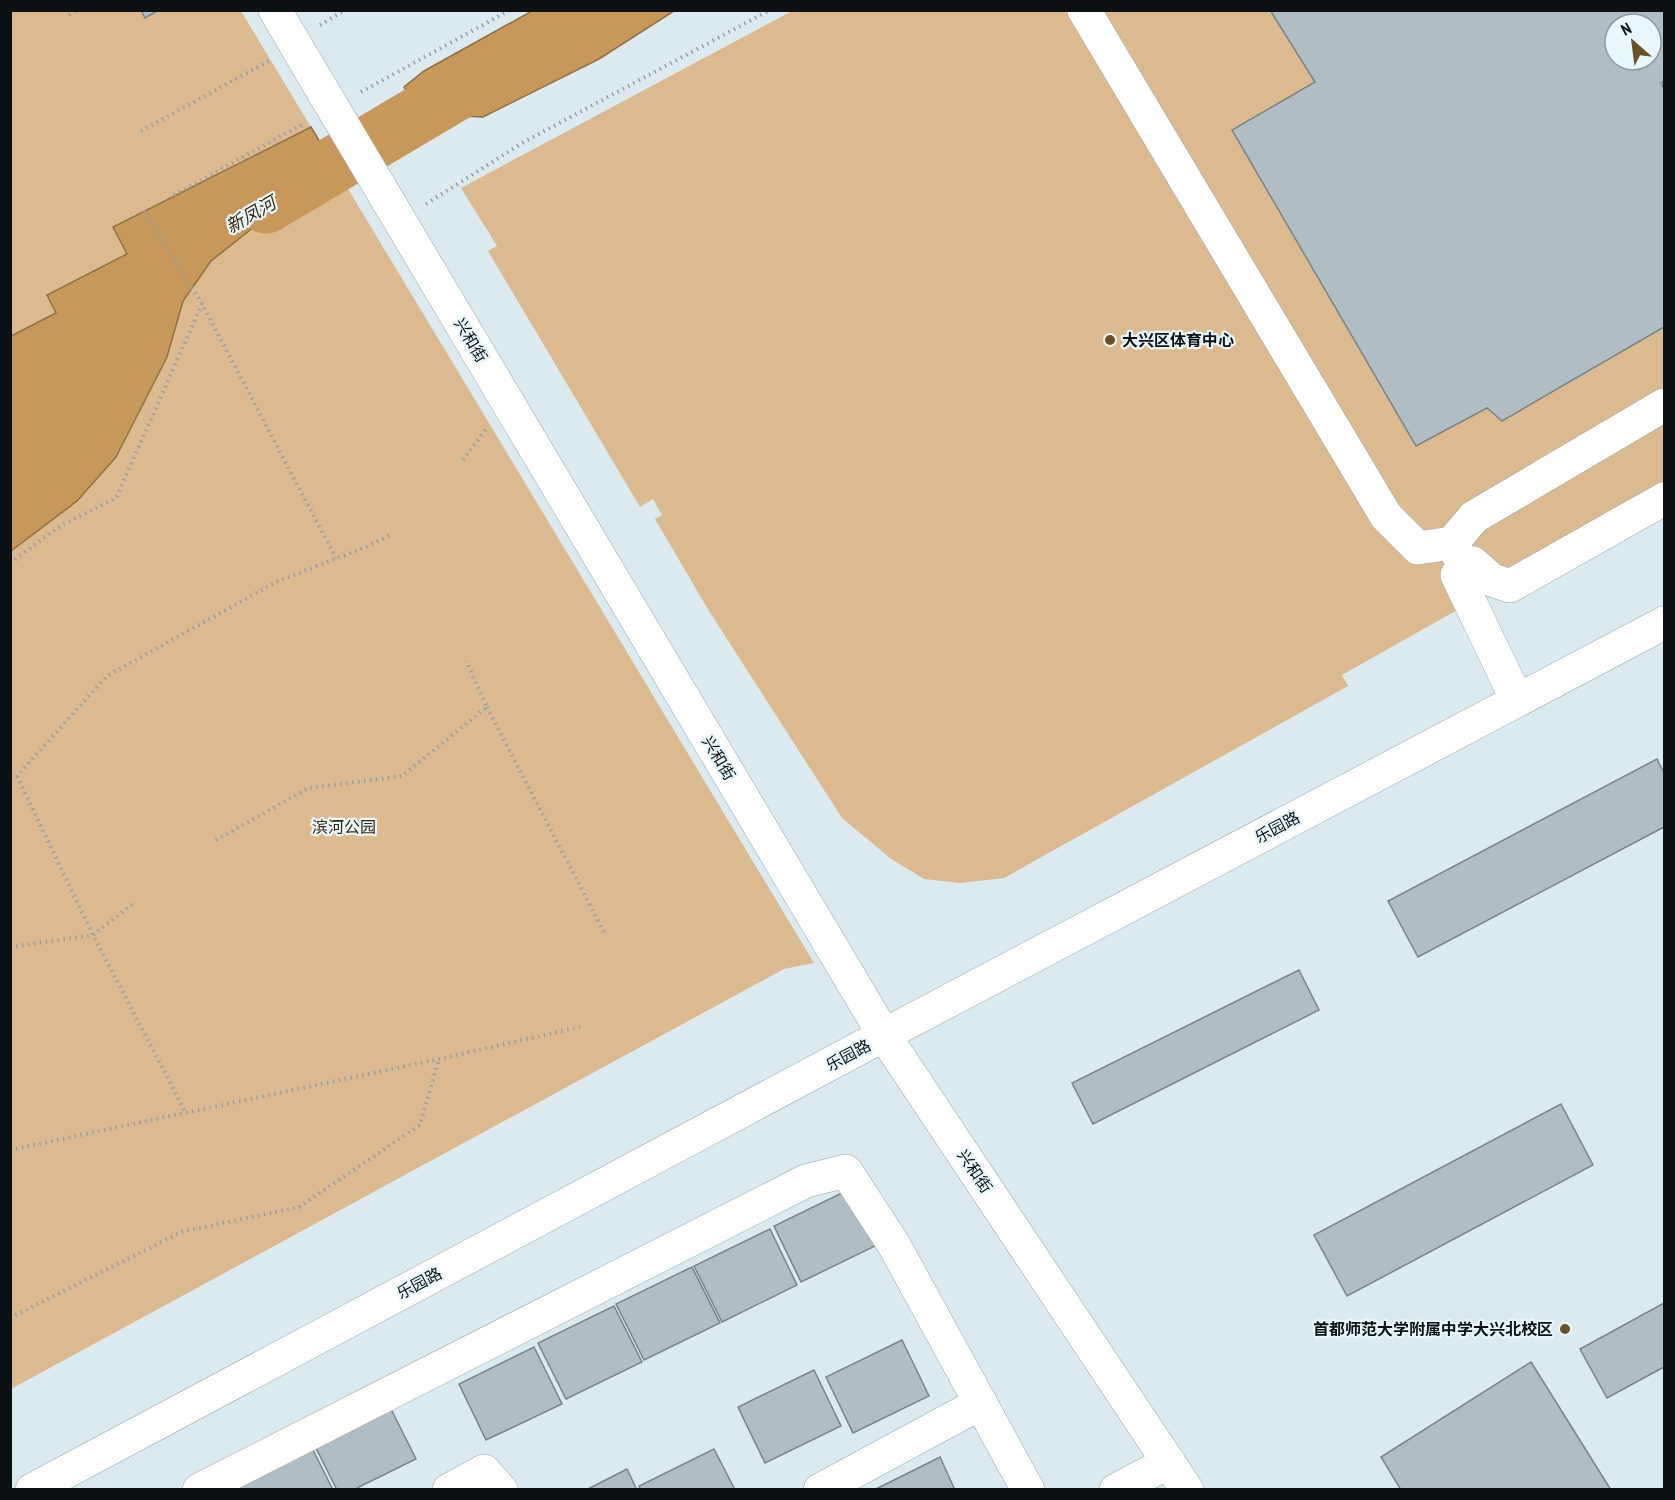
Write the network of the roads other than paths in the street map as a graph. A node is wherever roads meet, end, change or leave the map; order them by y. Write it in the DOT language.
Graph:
graph roads {
  1 [pos="275,10"];
  2 [pos="1084,10"];
  3 [pos="1665,405"];
  4 [pos="1665,499"];
  5 [pos="1459,556"];
  6 [pos="1665,622"];
  7 [pos="1517,700"];
  8 [pos="884,1035"];
  9 [pos="981,1403"];
  10 [pos="1169,1462"];
  11 [pos="32,1490"];
  12 [pos="199,1490"];
  13 [pos="449,1490"];
  14 [pos="501,1490"];
  15 [pos="820,1490"];
  16 [pos="1028,1490"];
  17 [pos="1116,1490"];
  18 [pos="1187,1490"];
  1 -- 8 [label="street, 兴和街, bridge"];
  2 -- 5 [label="street"];
  3 -- 5 [label="street"];
  4 -- 5 [label="street"];
  5 -- 7 [label="street"];
  6 -- 7 [label="street, 乐园路"];
  7 -- 8 [label="street, 乐园路"];
  8 -- 10 [label="street, 兴和街"];
  8 -- 11 [label="street, 乐园路"];
  9 -- 12 [label="street"];
  9 -- 15 [label="street"];
  9 -- 16 [label="street"];
  10 -- 17 [label="street"];
  10 -- 18 [label="street, 兴和街"];
  13 -- 14 [label="street"];
}
